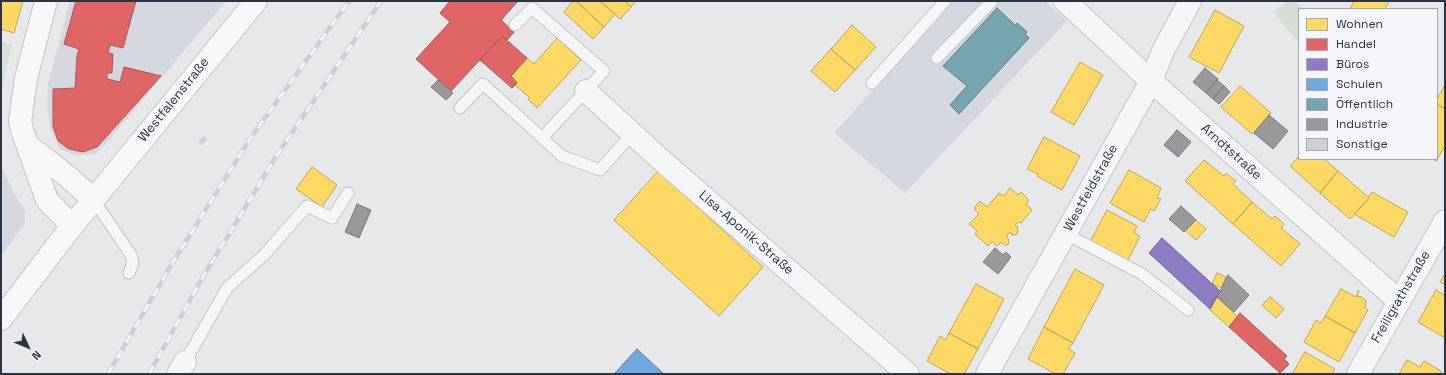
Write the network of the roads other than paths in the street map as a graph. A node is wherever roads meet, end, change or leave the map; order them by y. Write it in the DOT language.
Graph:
graph roads {
  1 [pos="46,1"];
  2 [pos="256,1"];
  3 [pos="945,1"];
  4 [pos="992,1"];
  5 [pos="1065,1"];
  6 [pos="1190,1"];
  7 [pos="515,26"];
  8 [pos="936,58"];
  9 [pos="1151,81"];
  10 [pos="872,83"];
  11 [pos="586,91"];
  12 [pos="460,108"];
  13 [pos="632,134"];
  14 [pos="542,138"];
  15 [pos="29,146"];
  16 [pos="348,194"];
  17 [pos="93,199"];
  18 [pos="1445,221"];
  19 [pos="72,226"];
  20 [pos="1066,234"];
  21 [pos="129,273"];
  22 [pos="1399,301"];
  23 [pos="1188,310"];
  24 [pos="1,320"];
  25 [pos="182,368"];
  26 [pos="908,374"];
  27 [pos="988,374"];
  28 [pos="1358,374"];
  1 -- 15 [label="street"];
  2 -- 17 [label="street, Westfalenstraße"];
  3 -- 10 [label="lane"];
  4 -- 8 [label="lane"];
  5 -- 9 [label="street, Arndtstraße"];
  6 -- 9 [label="street, Westfeldstraße"];
  7 -- 11 [label="lane"];
  9 -- 20 [label="street, Westfeldstraße"];
  9 -- 22 [label="street, Arndtstraße"];
  11 -- 13 [label="street, Lisa-Aponik-Straße"];
  11 -- 14 [label="lane"];
  12 -- 14 [label="lane"];
  13 -- 14 [label="lane"];
  13 -- 26 [label="street, Lisa-Aponik-Straße"];
  15 -- 17 [label="street"];
  15 -- 19 [label="street"];
  16 -- 25 [label="lane"];
  17 -- 19 [label="street, Westfalenstraße"];
  17 -- 21 [label="lane"];
  18 -- 22 [label="street, Freiligrathstraße"];
  19 -- 24 [label="street, Westfalenstraße"];
  20 -- 23 [label="lane"];
  20 -- 27 [label="street, Westfeldstraße"];
  22 -- 28 [label="street, Freiligrathstraße"];
}
